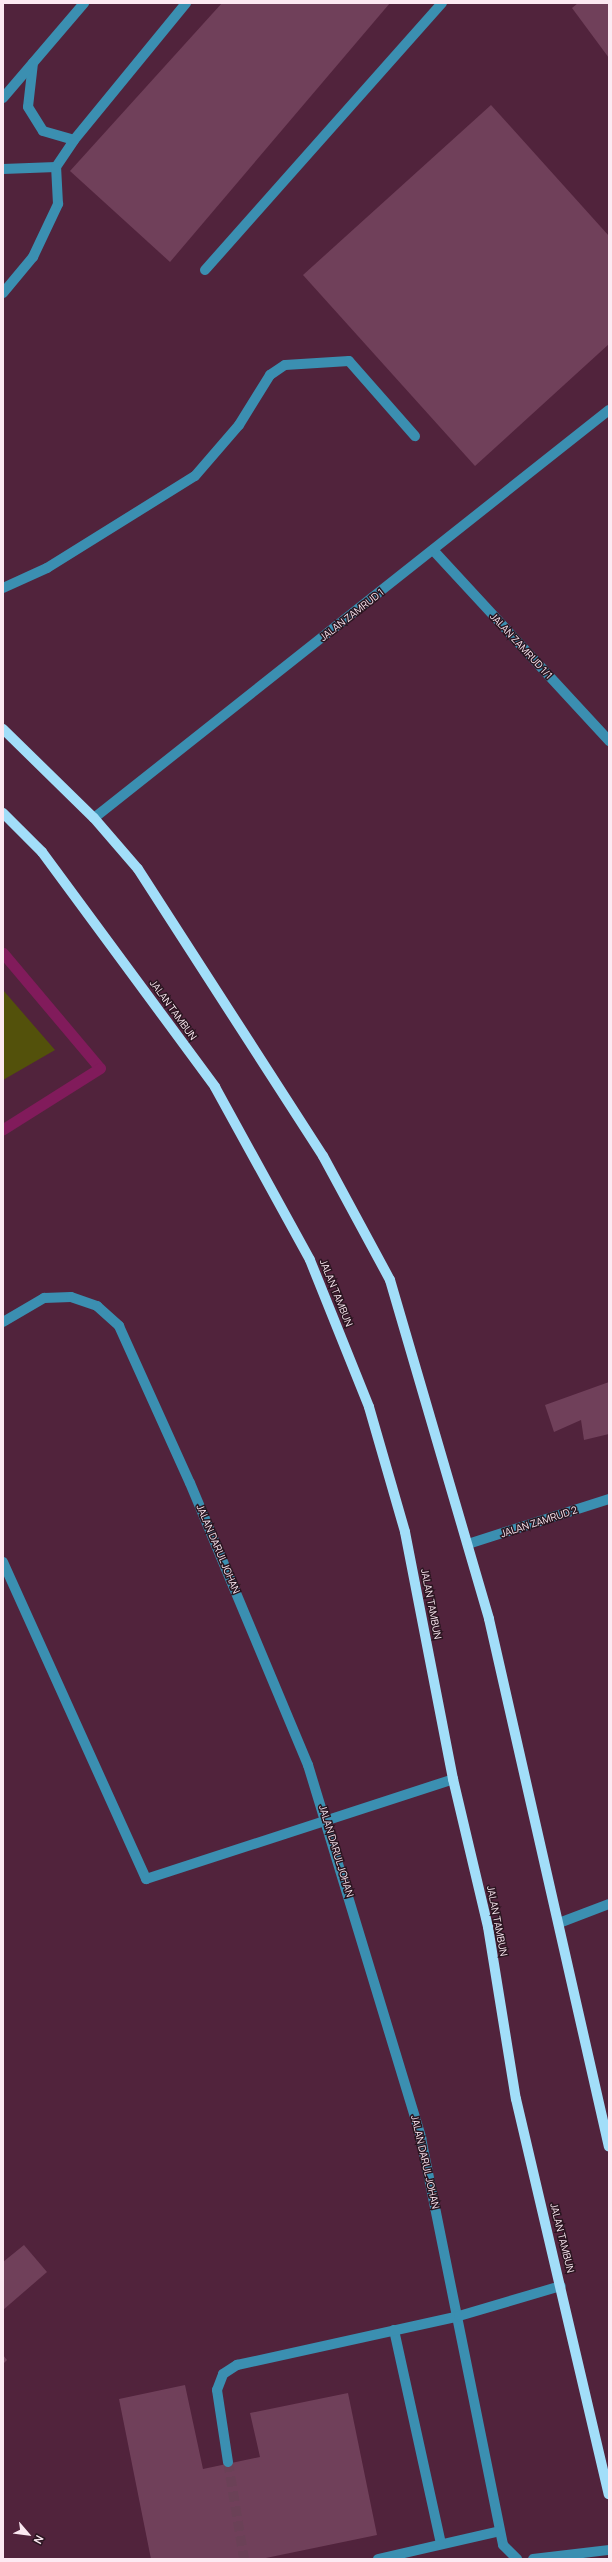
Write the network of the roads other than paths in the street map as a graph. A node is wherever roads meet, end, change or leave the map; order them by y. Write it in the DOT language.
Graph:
graph roads {
  1 [pos="84,3"];
  2 [pos="186,3"];
  3 [pos="442,3"];
  4 [pos="33,63"];
  5 [pos="3,98"];
  6 [pos="74,140"];
  7 [pos="56,168"];
  8 [pos="3,169"];
  9 [pos="205,270"];
  10 [pos="3,293"];
  11 [pos="609,410"];
  12 [pos="415,436"];
  13 [pos="433,550"];
  14 [pos="3,588"];
  15 [pos="3,729"];
  16 [pos="609,741"];
  17 [pos="3,813"];
  18 [pos="94,818"];
  19 [pos="3,1322"];
  20 [pos="609,1499"];
  21 [pos="468,1544"];
  22 [pos="3,1562"];
  23 [pos="453,1779"];
  24 [pos="327,1820"];
  25 [pos="609,1904"];
  26 [pos="559,1924"];
  27 [pos="609,2147"];
  28 [pos="561,2286"];
  29 [pos="459,2316"];
  30 [pos="394,2330"];
  31 [pos="228,2462"];
  32 [pos="609,2494"];
  33 [pos="500,2531"];
  34 [pos="442,2544"];
  35 [pos="609,2550"];
  36 [pos="378,2559"];
  37 [pos="517,2559"];
  38 [pos="533,2559"];
  39 [pos="545,2559"];
  1 -- 4 [label="street"];
  2 -- 6 [label="street"];
  3 -- 9 [label="street"];
  4 -- 5 [label="street"];
  4 -- 6 [label="street"];
  6 -- 7 [label="street"];
  7 -- 8 [label="street"];
  7 -- 10 [label="street"];
  11 -- 13 [label="street, JALAN ZAMRUD 1"];
  12 -- 14 [label="street"];
  13 -- 16 [label="street, JALAN ZAMRUD 1/1"];
  13 -- 18 [label="street, JALAN ZAMRUD 1"];
  15 -- 18 [label="main road"];
  17 -- 23 [label="main road, JALAN TAMBUN"];
  18 -- 21 [label="main road"];
  19 -- 24 [label="street, JALAN DARUL JOHAN"];
  20 -- 21 [label="street, JALAN ZAMRUD 2"];
  21 -- 26 [label="main road"];
  22 -- 24 [label="street"];
  23 -- 24 [label="street"];
  23 -- 28 [label="main road, JALAN TAMBUN"];
  24 -- 29 [label="street, JALAN DARUL JOHAN"];
  25 -- 26 [label="street"];
  26 -- 27 [label="main road"];
  28 -- 29 [label="street"];
  28 -- 32 [label="main road, JALAN TAMBUN"];
  29 -- 30 [label="street"];
  29 -- 33 [label="street, JALAN DARUL JOHAN"];
  30 -- 31 [label="street"];
  30 -- 34 [label="street"];
  33 -- 34 [label="street"];
  33 -- 37 [label="street, JALAN DARUL JOHAN"];
  34 -- 36 [label="street"];
  35 -- 39 [label="street"];
  38 -- 39 [label="street"];
}
